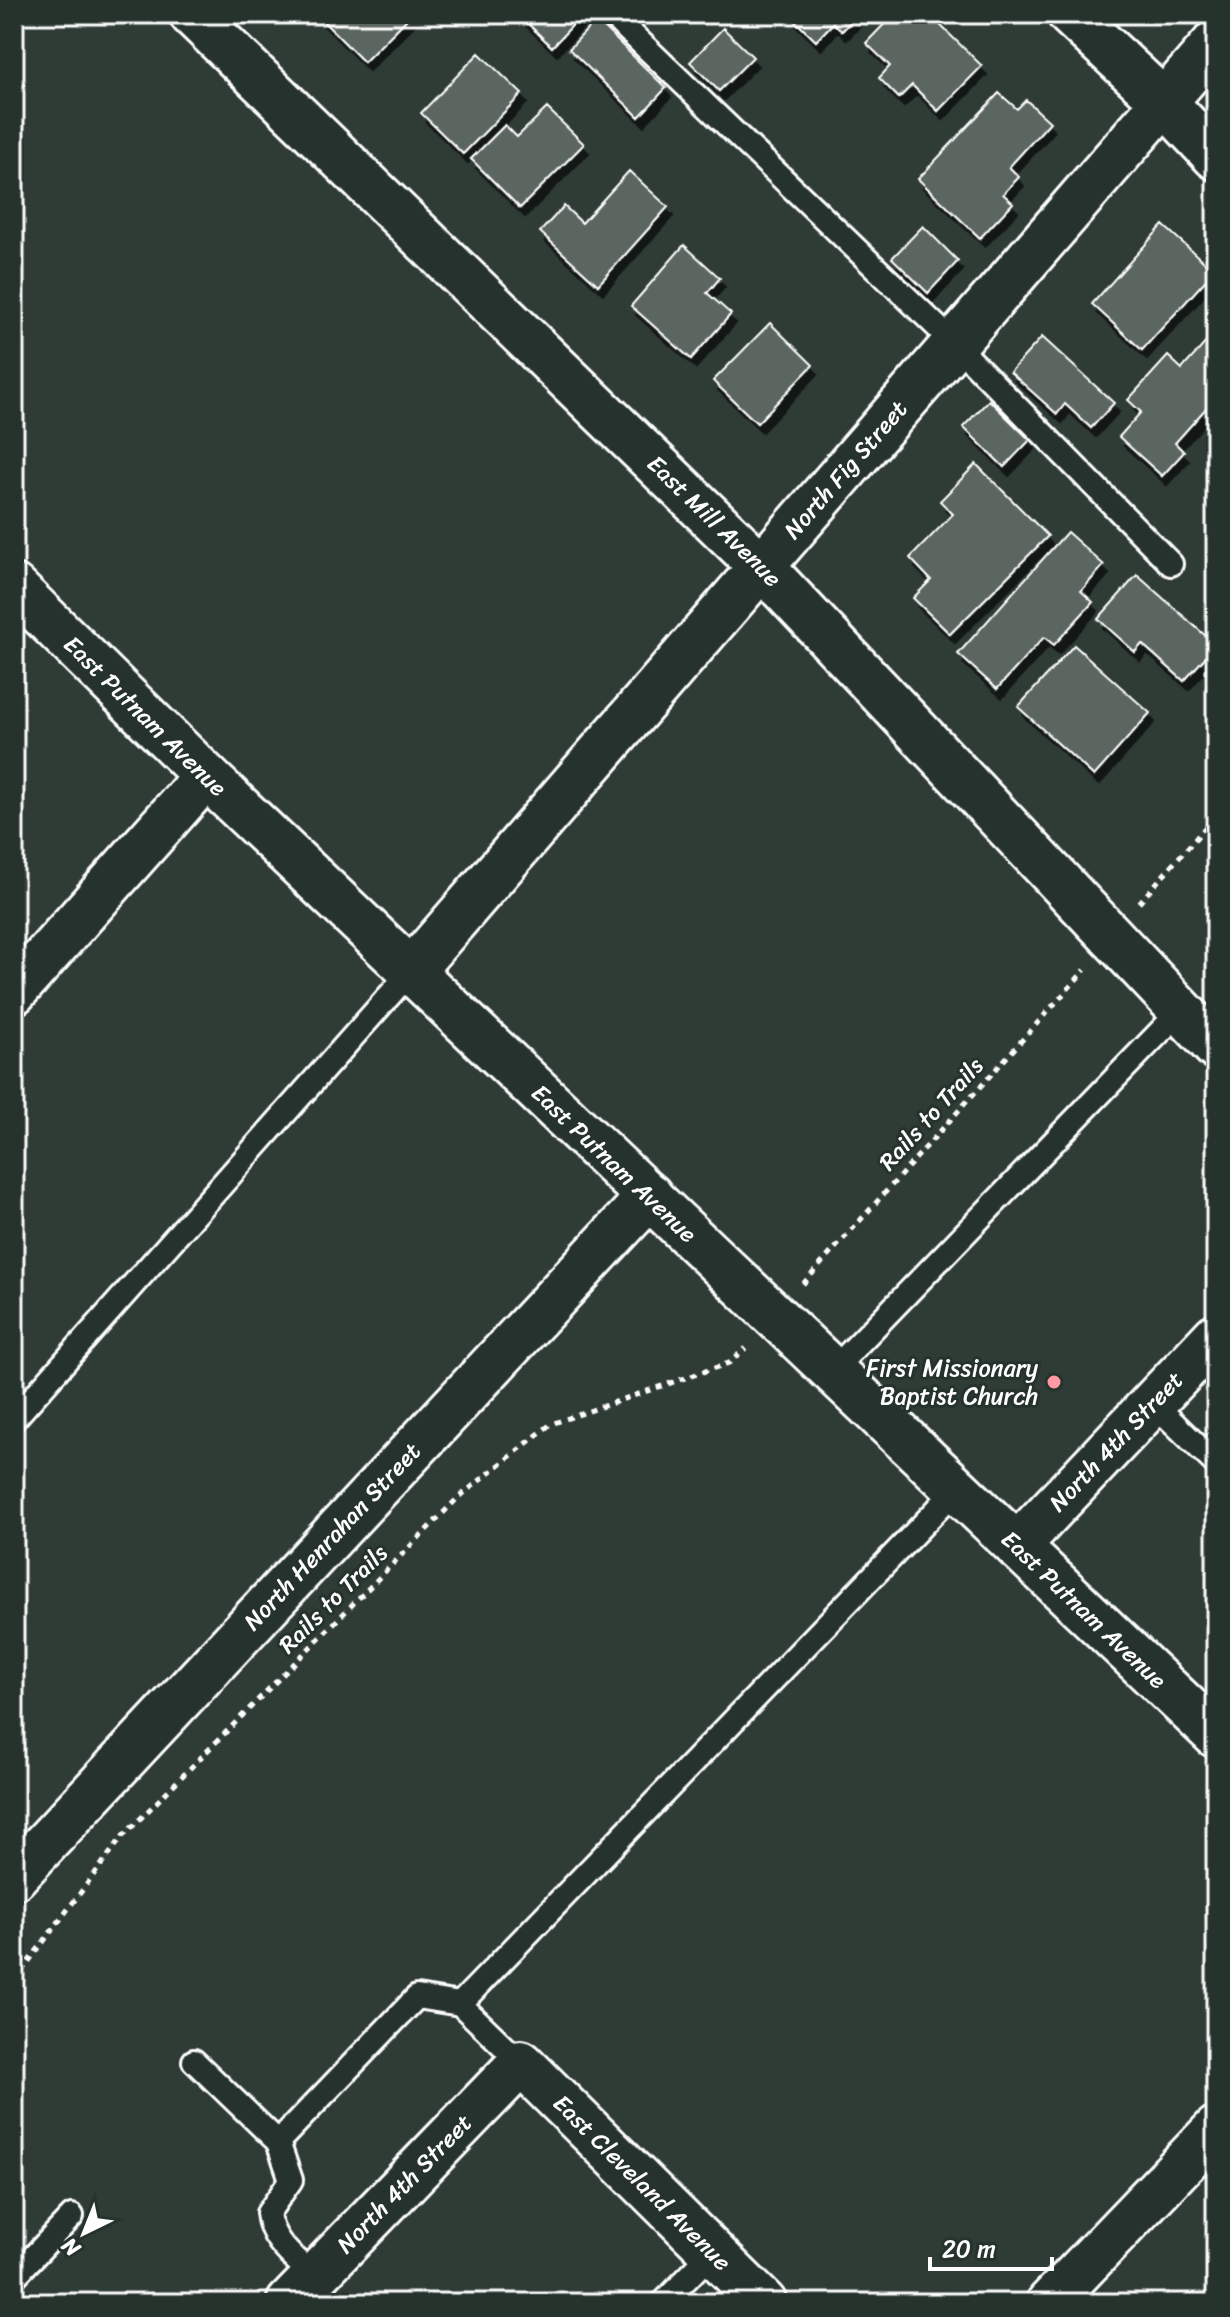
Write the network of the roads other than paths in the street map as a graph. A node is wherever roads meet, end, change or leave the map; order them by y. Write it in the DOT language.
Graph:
graph roads {
  1 [pos="192,14"];
  2 [pos="611,14"];
  3 [pos="1070,14"];
  4 [pos="1216,42"];
  5 [pos="1164,102"];
  6 [pos="1216,157"];
  7 [pos="954,343"];
  8 [pos="1171,564"];
  9 [pos="761,566"];
  10 [pos="14,587"];
  11 [pos="206,776"];
  12 [pos="412,970"];
  13 [pos="14,992"];
  14 [pos="1181,1010"];
  15 [pos="1216,1047"];
  16 [pos="650,1196"];
  17 [pos="1216,1336"];
  18 [pos="833,1370"];
  19 [pos="1153,1403"];
  20 [pos="14,1419"];
  21 [pos="1216,1464"];
  22 [pos="957,1489"];
  23 [pos="1017,1546"];
  24 [pos="1215,1732"];
  25 [pos="14,1877"];
  26 [pos="460,2004"];
  27 [pos="194,2061"];
  28 [pos="521,2063"];
  29 [pos="1216,2129"];
  30 [pos="278,2142"];
  31 [pos="72,2216"];
  32 [pos="713,2252"];
  33 [pos="14,2277"];
  34 [pos="302,2290"];
  35 [pos="663,2303"];
  36 [pos="764,2303"];
  37 [pos="1049,2303"];
  1 -- 9 [label="street, East Mill Avenue"];
  2 -- 7 [label="lane"];
  3 -- 5 [label="street"];
  4 -- 5 [label="street, North Fig Street"];
  5 -- 6 [label="street"];
  5 -- 7 [label="street, North Fig Street"];
  7 -- 8 [label="lane"];
  7 -- 9 [label="street, North Fig Street"];
  9 -- 12 [label="street, North Fig Street"];
  9 -- 14 [label="street, East Mill Avenue"];
  10 -- 11 [label="street, East Putnam Avenue"];
  11 -- 12 [label="street, East Putnam Avenue"];
  11 -- 13 [label="street"];
  12 -- 16 [label="street, East Putnam Avenue"];
  12 -- 20 [label="lane"];
  14 -- 15 [label="street, East Mill Avenue"];
  14 -- 18 [label="lane"];
  16 -- 18 [label="street, East Putnam Avenue"];
  16 -- 25 [label="street, North Henrahan Street"];
  17 -- 19 [label="street, North 4th Street"];
  18 -- 22 [label="street, East Putnam Avenue"];
  19 -- 21 [label="lane"];
  19 -- 23 [label="street, North 4th Street"];
  22 -- 23 [label="street, East Putnam Avenue"];
  22 -- 26 [label="lane"];
  23 -- 24 [label="street, East Putnam Avenue"];
  26 -- 28 [label="lane"];
  26 -- 30 [label="lane"];
  27 -- 30 [label="lane"];
  28 -- 32 [label="street, East Cleveland Avenue"];
  28 -- 34 [label="street, North 4th Street"];
  29 -- 37 [label="street"];
  30 -- 34 [label="lane"];
  31 -- 33 [label="lane"];
  32 -- 35 [label="lane"];
  32 -- 36 [label="street, East Cleveland Avenue"];
}
